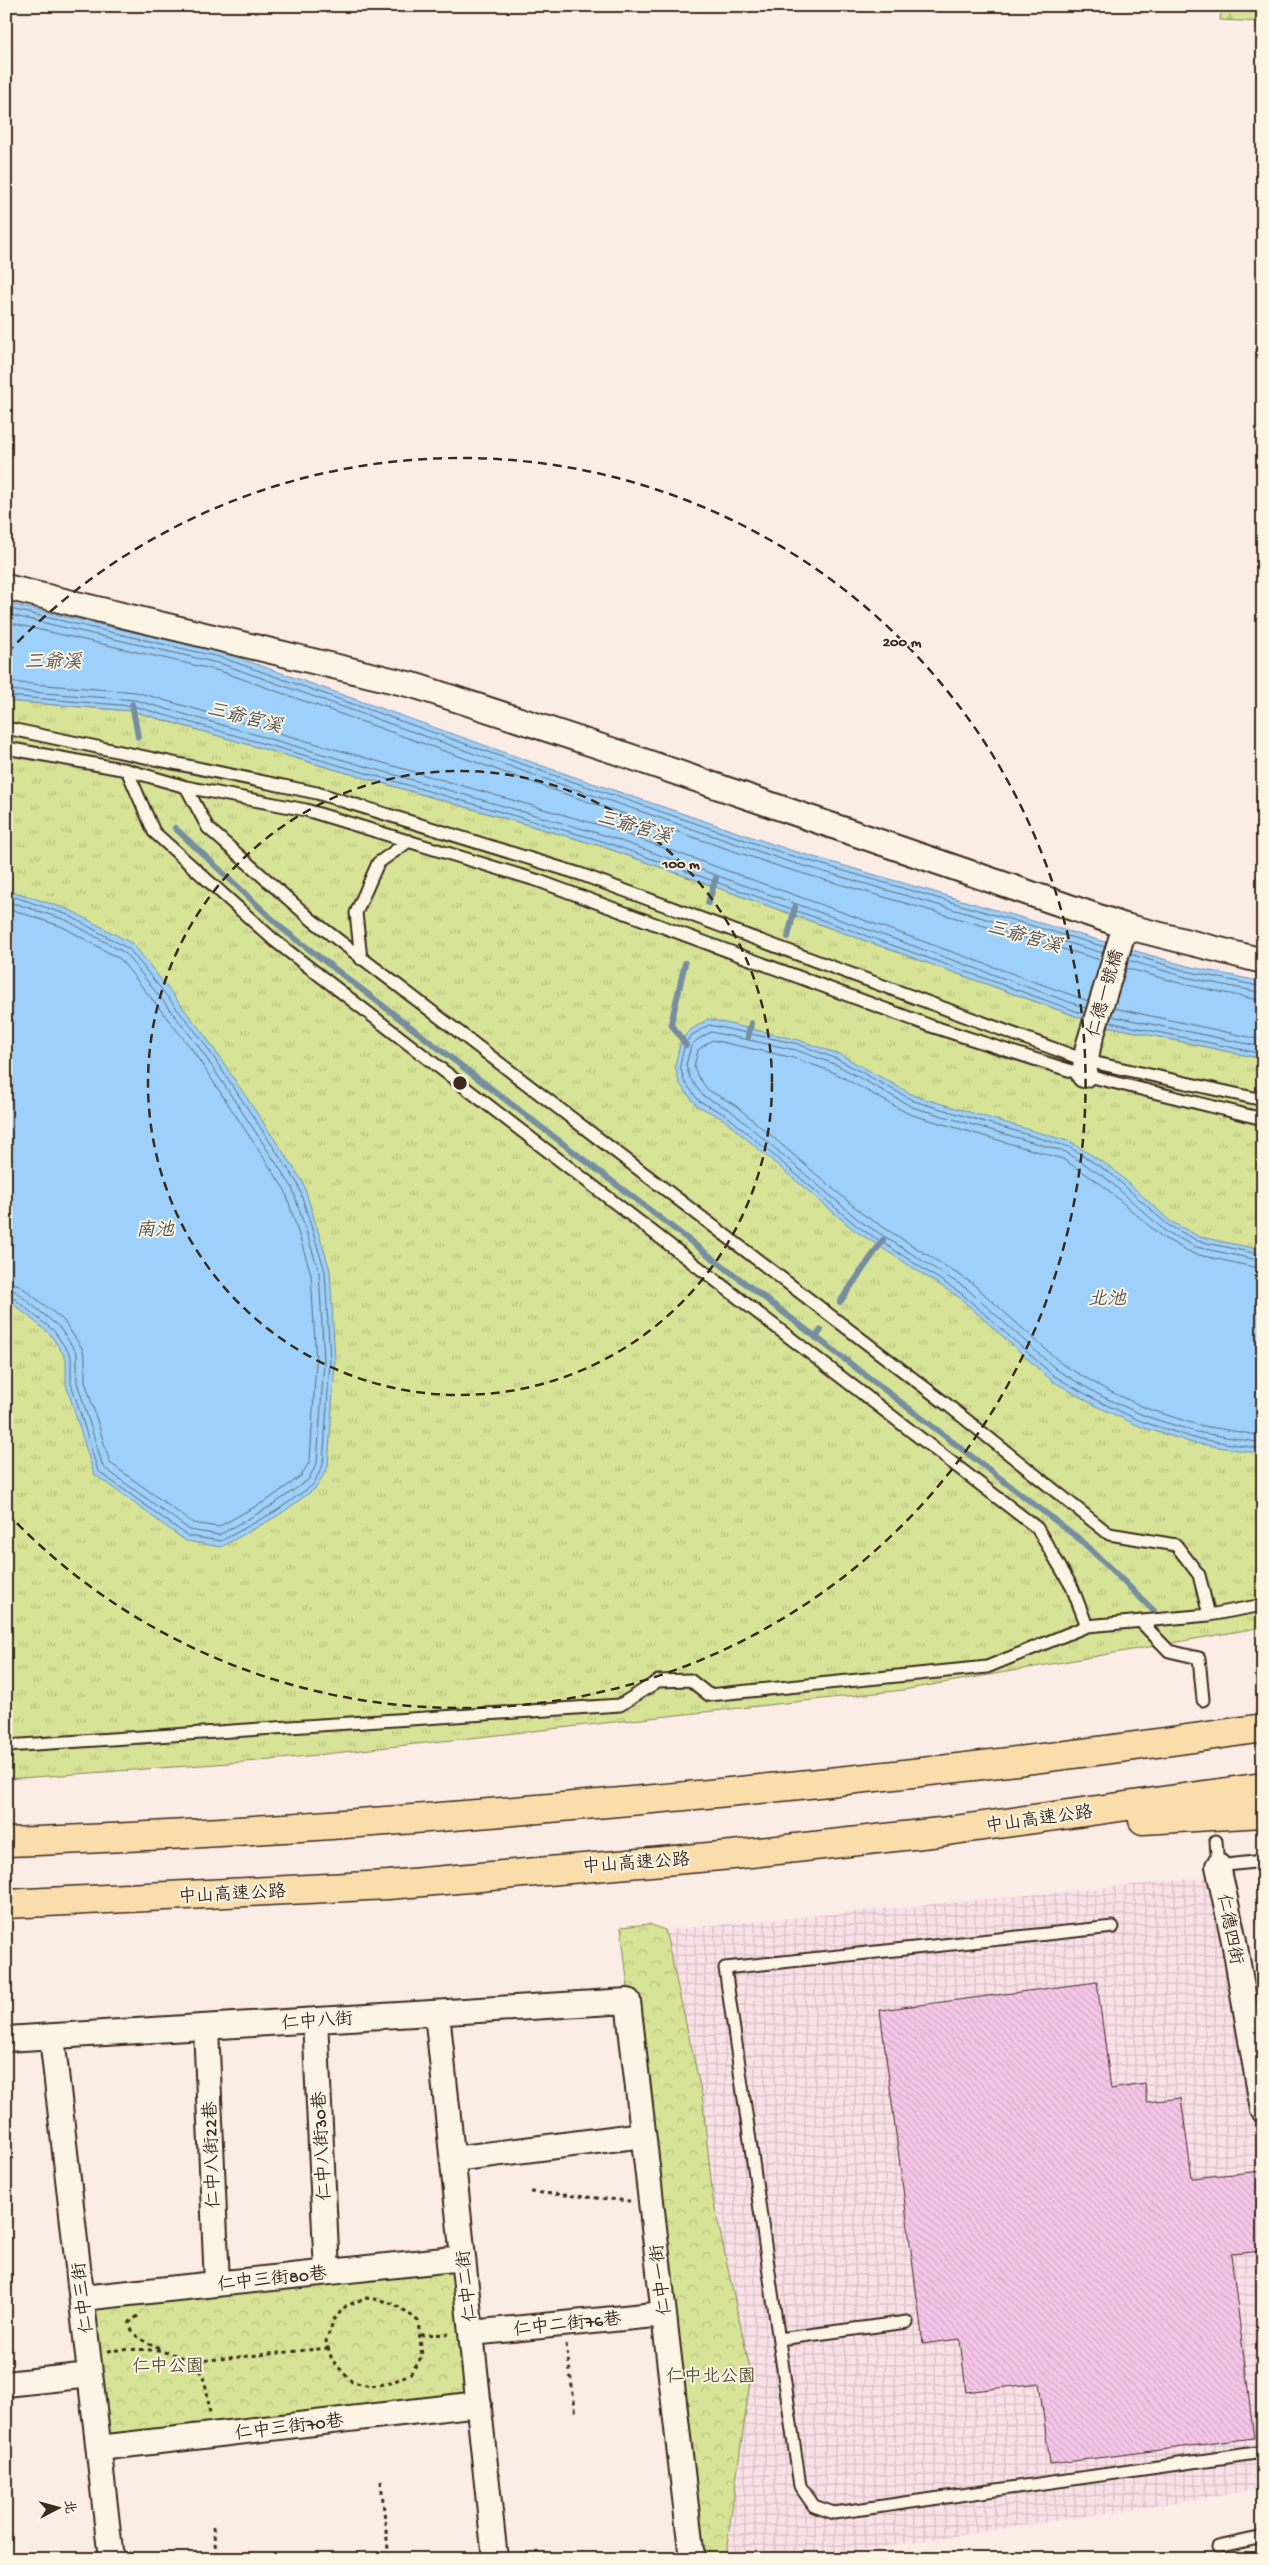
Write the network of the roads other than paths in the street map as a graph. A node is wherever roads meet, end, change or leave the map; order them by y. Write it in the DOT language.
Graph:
graph roads {
  1 [pos="6,587"];
  2 [pos="6,728"];
  3 [pos="6,748"];
  4 [pos="127,770"];
  5 [pos="186,787"];
  6 [pos="409,841"];
  7 [pos="1122,933"];
  8 [pos="361,959"];
  9 [pos="1263,960"];
  10 [pos="1086,1061"];
  11 [pos="1263,1100"];
  12 [pos="1263,1119"];
  13 [pos="1263,1605"];
  14 [pos="1209,1615"];
  15 [pos="1140,1621"];
  16 [pos="1087,1626"];
  17 [pos="1203,1700"];
  18 [pos="1262,1728"];
  19 [pos="6,1746"];
  20 [pos="1263,1787"];
  21 [pos="1263,1814"];
  22 [pos="940,1832"];
  23 [pos="6,1842"];
  24 [pos="1216,1842"];
  25 [pos="1263,1861"];
  26 [pos="1218,1866"];
  27 [pos="6,1904"];
  28 [pos="1113,1927"];
  29 [pos="628,2001"];
  30 [pos="437,2012"];
  31 [pos="315,2020"];
  32 [pos="206,2027"];
  33 [pos="52,2037"];
  34 [pos="6,2039"];
  35 [pos="1263,2110"];
  36 [pos="643,2136"];
  37 [pos="453,2159"];
  38 [pos="463,2258"];
  39 [pos="327,2272"];
  40 [pos="217,2284"];
  41 [pos="82,2298"];
  42 [pos="664,2314"];
  43 [pos="906,2322"];
  44 [pos="471,2333"];
  45 [pos="779,2339"];
  46 [pos="89,2365"];
  47 [pos="6,2384"];
  48 [pos="479,2404"];
  49 [pos="99,2448"];
  50 [pos="1263,2452"];
  51 [pos="1263,2537"];
  52 [pos="1218,2547"];
  53 [pos="111,2559"];
  54 [pos="495,2559"];
  55 [pos="692,2559"];
  1 -- 7 [label="street"];
  2 -- 10 [label="lane"];
  3 -- 4 [label="lane"];
  4 -- 5 [label="lane"];
  4 -- 16 [label="lane"];
  5 -- 6 [label="lane"];
  5 -- 8 [label="lane"];
  6 -- 8 [label="lane"];
  6 -- 10 [label="lane"];
  7 -- 9 [label="street"];
  7 -- 10 [label="street, 仁德一號橋"];
  8 -- 14 [label="lane"];
  10 -- 11 [label="lane"];
  10 -- 12 [label="lane"];
  13 -- 14 [label="lane"];
  14 -- 15 [label="lane"];
  15 -- 16 [label="lane"];
  15 -- 17 [label="lane"];
  16 -- 19 [label="lane"];
  18 -- 23 [label="highway"];
  20 -- 22 [label="highway, 中山高速公路"];
  21 -- 22 [label="highway"];
  22 -- 27 [label="highway, 中山高速公路"];
  24 -- 26 [label="lane"];
  25 -- 26 [label="lane"];
  26 -- 35 [label="street, 仁德四街"];
  28 -- 45 [label="lane"];
  29 -- 30 [label="street, 仁中八街"];
  29 -- 36 [label="street, 仁中一街"];
  30 -- 31 [label="street, 仁中八街"];
  30 -- 37 [label="street, 仁中二街"];
  31 -- 32 [label="street, 仁中八街"];
  31 -- 39 [label="street, 仁中八街30巷"];
  32 -- 33 [label="street, 仁中八街"];
  32 -- 40 [label="street, 仁中八街22巷"];
  33 -- 34 [label="street, 仁中八街"];
  33 -- 41 [label="street, 仁中三街"];
  36 -- 37 [label="street"];
  36 -- 42 [label="street, 仁中一街"];
  37 -- 38 [label="street, 仁中二街"];
  38 -- 39 [label="street, 仁中三街80巷"];
  38 -- 44 [label="street, 仁中二街"];
  39 -- 40 [label="street, 仁中三街80巷"];
  40 -- 41 [label="street, 仁中三街80巷"];
  41 -- 46 [label="street, 仁中三街"];
  42 -- 44 [label="street, 仁中二街76巷"];
  42 -- 55 [label="street, 仁中一街"];
  43 -- 45 [label="lane"];
  44 -- 48 [label="street, 仁中二街"];
  45 -- 50 [label="lane"];
  46 -- 47 [label="street"];
  46 -- 49 [label="street, 仁中三街"];
  48 -- 49 [label="street, 仁中三街70巷"];
  48 -- 54 [label="street, 仁中二街"];
  49 -- 53 [label="street, 仁中三街"];
  51 -- 52 [label="lane"];
}
